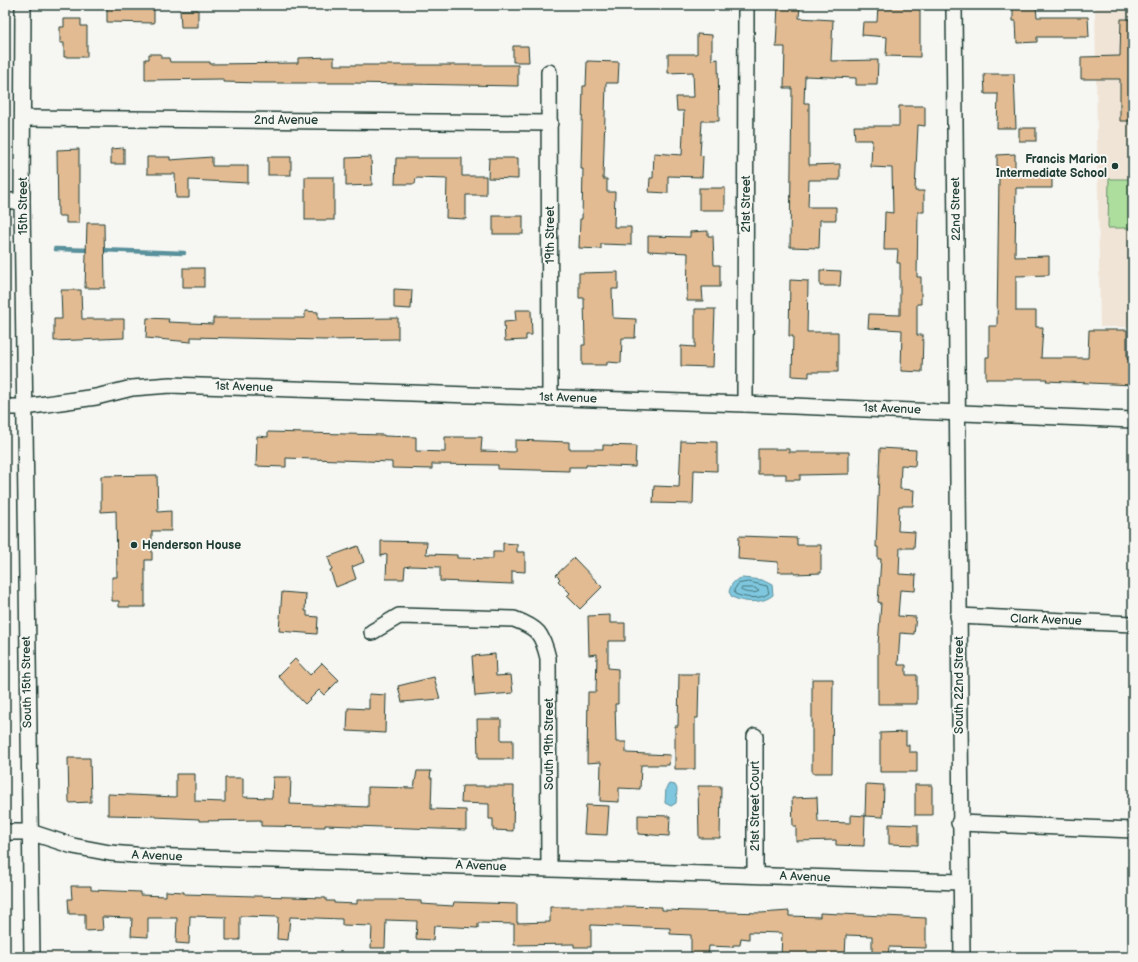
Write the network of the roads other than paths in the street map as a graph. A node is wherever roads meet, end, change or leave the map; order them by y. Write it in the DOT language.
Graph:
graph roads {
  1 [pos="23,5"];
  2 [pos="746,5"];
  3 [pos="954,5"];
  4 [pos="549,72"];
  5 [pos="23,118"];
  6 [pos="550,122"];
  7 [pos="5,201"];
  8 [pos="22,201"];
  9 [pos="550,398"];
  10 [pos="745,404"];
  11 [pos="5,407"];
  12 [pos="25,407"];
  13 [pos="958,412"];
  14 [pos="1133,420"];
  15 [pos="958,616"];
  16 [pos="1133,624"];
  17 [pos="372,632"];
  18 [pos="755,736"];
  19 [pos="959,823"];
  20 [pos="1133,830"];
  21 [pos="5,832"];
  22 [pos="30,832"];
  23 [pos="549,868"];
  24 [pos="755,875"];
  25 [pos="960,882"];
  26 [pos="32,957"];
  27 [pos="962,957"];
  1 -- 5 [label="street, 15th Street"];
  2 -- 10 [label="street, 21st Street"];
  3 -- 13 [label="street, 22nd Street"];
  4 -- 6 [label="street, 19th Street"];
  5 -- 6 [label="street, 2nd Avenue"];
  5 -- 8 [label="street, 15th Street"];
  6 -- 9 [label="street, 19th Street"];
  7 -- 8 [label="street"];
  8 -- 12 [label="street, 15th Street"];
  9 -- 10 [label="street, 1st Avenue"];
  9 -- 12 [label="street, 1st Avenue"];
  10 -- 13 [label="street, 1st Avenue"];
  11 -- 12 [label="street, 1st Avenue"];
  12 -- 22 [label="street, South 15th Street"];
  13 -- 14 [label="street, 1st Avenue"];
  13 -- 15 [label="street, South 22nd Street"];
  15 -- 16 [label="street, Clark Avenue"];
  15 -- 19 [label="street, South 22nd Street"];
  17 -- 23 [label="street, South 19th Street"];
  18 -- 24 [label="street, 21st Street Court"];
  19 -- 20 [label="street"];
  19 -- 25 [label="street, South 22nd Street"];
  21 -- 22 [label="street, A Avenue"];
  22 -- 23 [label="street, A Avenue"];
  22 -- 26 [label="street, South 15th Street"];
  23 -- 24 [label="street, A Avenue"];
  24 -- 25 [label="street, A Avenue"];
  25 -- 27 [label="street, South 22nd Street"];
}
